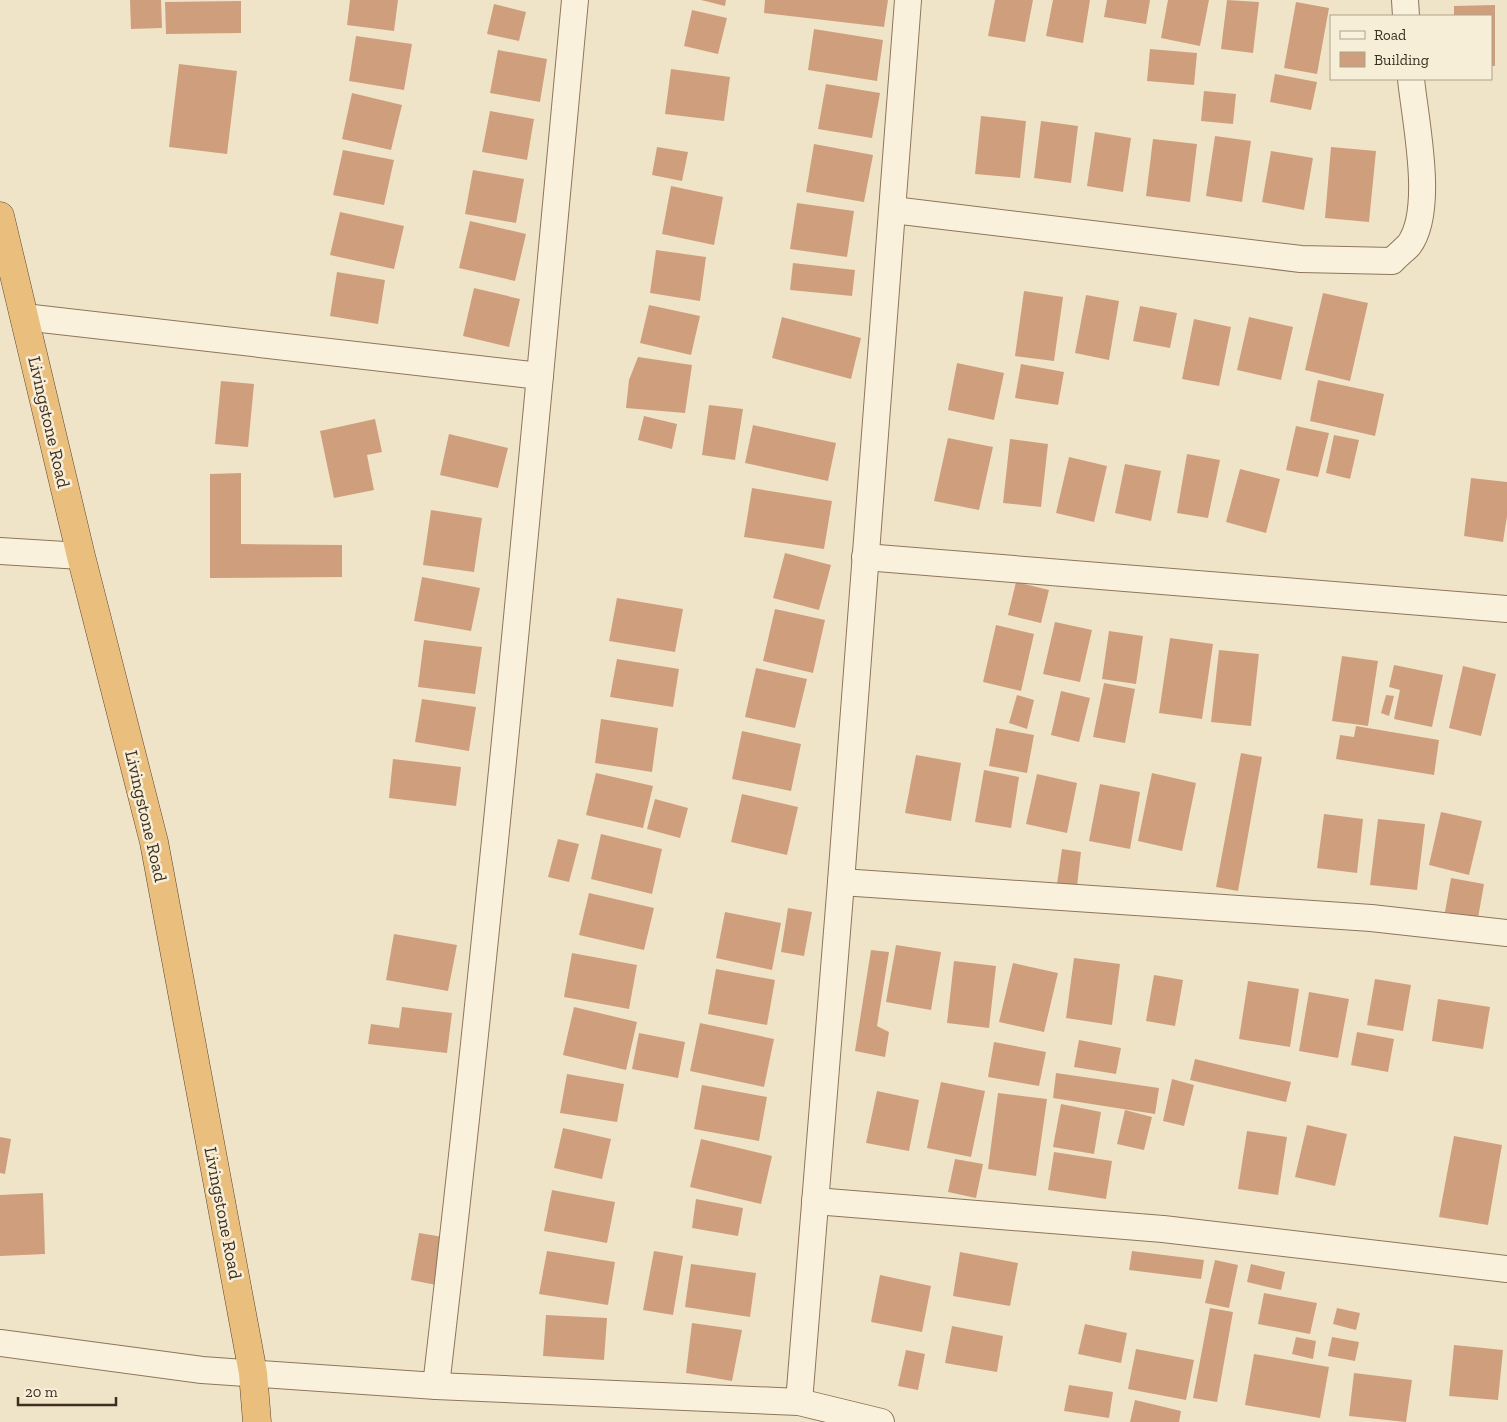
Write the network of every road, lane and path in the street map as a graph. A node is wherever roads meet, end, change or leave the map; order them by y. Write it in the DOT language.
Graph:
graph roads {
  1 [pos="575,0"];
  2 [pos="908,0"];
  3 [pos="1405,0"];
  4 [pos="1406,15"];
  5 [pos="1411,80"];
  6 [pos="893,210"];
  7 [pos="0,216"];
  8 [pos="24,317"];
  9 [pos="540,376"];
  10 [pos="0,551"];
  11 [pos="81,556"];
  12 [pos="866,556"];
  13 [pos="1507,609"];
  14 [pos="842,882"];
  15 [pos="1507,933"];
  16 [pos="815,1201"];
  17 [pos="1507,1269"];
  18 [pos="0,1343"];
  19 [pos="253,1373"];
  20 [pos="436,1386"];
  21 [pos="799,1402"];
  22 [pos="257,1422"];
  23 [pos="882,1422"];
  1 -- 9 [label="street"];
  2 -- 6 [label="street"];
  3 -- 4 [label="street"];
  5 -- 6 [label="street"];
  6 -- 12 [label="street"];
  7 -- 8 [label="highway, Livingstone Road"];
  8 -- 9 [label="street"];
  8 -- 11 [label="highway, Livingstone Road"];
  9 -- 20 [label="street"];
  10 -- 11 [label="street"];
  11 -- 19 [label="highway, Livingstone Road"];
  12 -- 13 [label="street"];
  12 -- 14 [label="street"];
  14 -- 15 [label="street"];
  14 -- 16 [label="street"];
  16 -- 17 [label="street"];
  16 -- 21 [label="street"];
  18 -- 19 [label="street"];
  19 -- 20 [label="street"];
  19 -- 22 [label="highway, Livingstone Road"];
  20 -- 21 [label="street"];
  21 -- 23 [label="street"];
}
